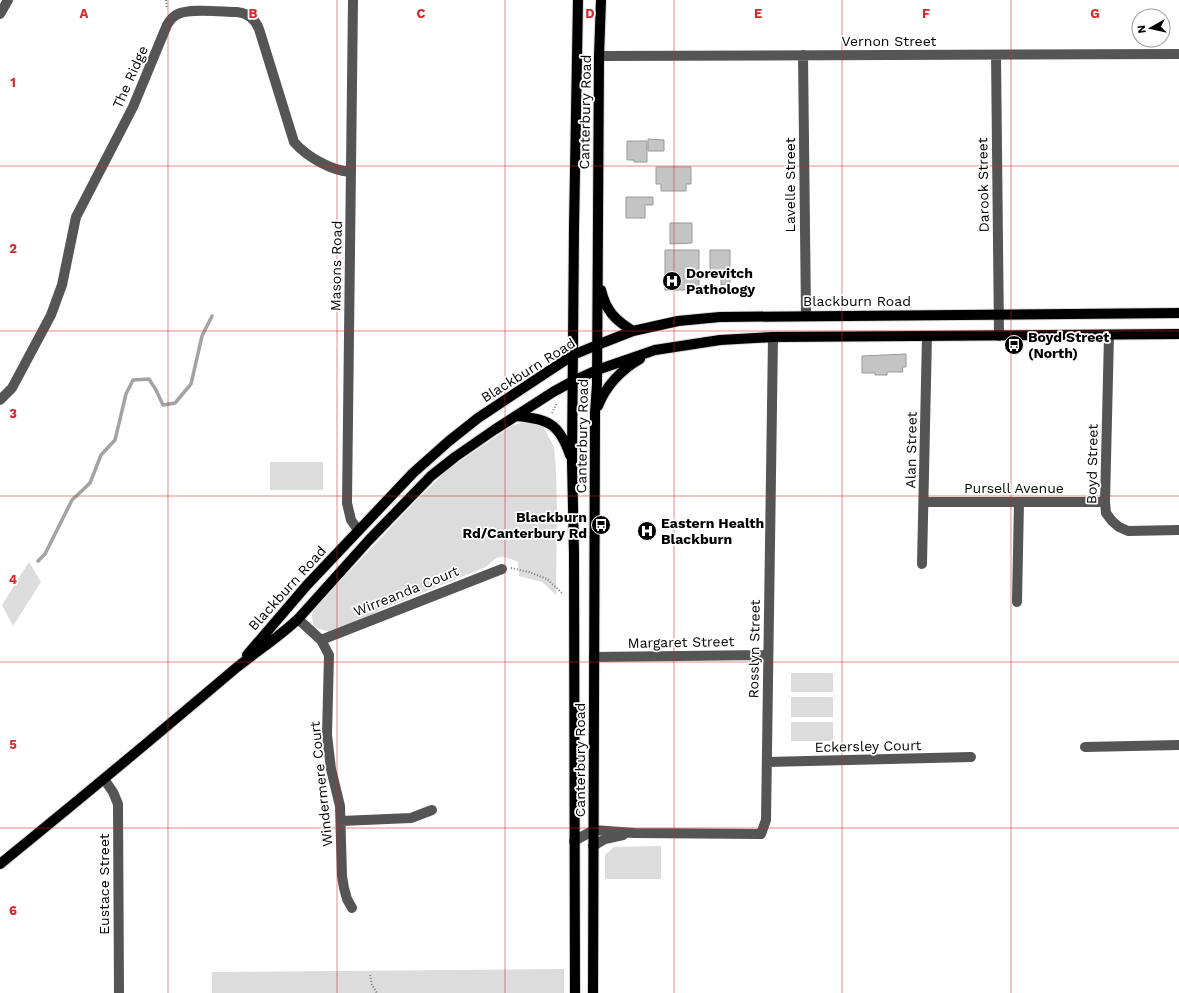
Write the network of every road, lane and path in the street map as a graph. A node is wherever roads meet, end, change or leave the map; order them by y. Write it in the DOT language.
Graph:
graph roads {
  1 [pos="8,0"];
  2 [pos="353,0"];
  3 [pos="578,0"];
  4 [pos="601,0"];
  5 [pos="0,14"];
  6 [pos="1179,54"];
  7 [pos="803,55"];
  8 [pos="996,55"];
  9 [pos="599,56"];
  10 [pos="351,172"];
  11 [pos="597,276"];
  12 [pos="1179,313"];
  13 [pos="999,314"];
  14 [pos="806,315"];
  15 [pos="633,331"];
  16 [pos="1179,334"];
  17 [pos="1109,335"];
  18 [pos="927,336"];
  19 [pos="999,336"];
  20 [pos="773,337"];
  21 [pos="597,345"];
  22 [pos="655,350"];
  23 [pos="573,355"];
  24 [pos="597,370"];
  25 [pos="573,381"];
  26 [pos="0,400"];
  27 [pos="557,402"];
  28 [pos="595,413"];
  29 [pos="516,416"];
  30 [pos="550,418"];
  31 [pos="572,461"];
  32 [pos="924,502"];
  33 [pos="1019,502"];
  34 [pos="1105,502"];
  35 [pos="358,530"];
  36 [pos="1179,530"];
  37 [pos="369,540"];
  38 [pos="922,564"];
  39 [pos="502,568"];
  40 [pos="340,573"];
  41 [pos="307,585"];
  42 [pos="563,586"];
  43 [pos="1017,602"];
  44 [pos="286,608"];
  45 [pos="298,619"];
  46 [pos="320,640"];
  47 [pos="768,655"];
  48 [pos="594,657"];
  49 [pos="236,668"];
  50 [pos="1179,745"];
  51 [pos="1085,747"];
  52 [pos="971,757"];
  53 [pos="767,762"];
  54 [pos="104,779"];
  55 [pos="432,810"];
  56 [pos="341,820"];
  57 [pos="594,830"];
  58 [pos="634,833"];
  59 [pos="574,841"];
  60 [pos="593,846"];
  61 [pos="1,860"];
  62 [pos="352,908"];
  63 [pos="370,975"];
  64 [pos="119,993"];
  65 [pos="377,993"];
  66 [pos="574,993"];
  67 [pos="593,993"];
  1 -- 5 [label="street"];
  2 -- 10 [label="street, Masons Road"];
  3 -- 23 [label="main road, Canterbury Road"];
  4 -- 9 [label="main road, Canterbury Road"];
  6 -- 8 [label="street, Vernon Street"];
  7 -- 8 [label="street, Vernon Street"];
  7 -- 9 [label="street, Vernon Street"];
  7 -- 14 [label="street, Lavelle Street"];
  8 -- 13 [label="street, Darook Street"];
  9 -- 11 [label="main road, Canterbury Road"];
  10 -- 26 [label="street, The Ridge"];
  10 -- 35 [label="street, Masons Road"];
  11 -- 15 [label="main road"];
  11 -- 21 [label="main road, Canterbury Road"];
  12 -- 13 [label="main road, Blackburn Road"];
  13 -- 14 [label="main road, Blackburn Road"];
  13 -- 19 [label="street, Darook Street"];
  14 -- 15 [label="main road, Blackburn Road"];
  15 -- 21 [label="main road, Blackburn Road"];
  16 -- 17 [label="main road, Blackburn Road"];
  17 -- 19 [label="main road, Blackburn Road"];
  17 -- 34 [label="street, Boyd Street"];
  18 -- 19 [label="main road, Blackburn Road"];
  18 -- 20 [label="main road, Blackburn Road"];
  18 -- 32 [label="street, Alan Street"];
  20 -- 22 [label="main road, Blackburn Road"];
  20 -- 47 [label="street, Rosslyn Street"];
  21 -- 23 [label="main road, Blackburn Road"];
  21 -- 24 [label="main road, Canterbury Road"];
  22 -- 24 [label="main road, Blackburn Road"];
  22 -- 28 [label="main road"];
  23 -- 25 [label="main road, Canterbury Road"];
  23 -- 35 [label="main road, Blackburn Road"];
  24 -- 25 [label="main road, Blackburn Road"];
  24 -- 28 [label="main road, Canterbury Road"];
  25 -- 29 [label="main road, Blackburn Road"];
  25 -- 31 [label="main road, Canterbury Road"];
  27 -- 30 [label="path"];
  28 -- 48 [label="main road, Canterbury Road"];
  29 -- 31 [label="main road"];
  29 -- 37 [label="main road, Blackburn Road"];
  31 -- 59 [label="main road, Canterbury Road"];
  32 -- 33 [label="street, Pursell Avenue"];
  32 -- 38 [label="street, Alan Street"];
  33 -- 34 [label="street, Pursell Avenue"];
  33 -- 43 [label="street"];
  34 -- 36 [label="street, Boyd Street"];
  35 -- 37 [label="main road"];
  35 -- 41 [label="main road, Blackburn Road"];
  37 -- 40 [label="main road, Blackburn Road"];
  39 -- 42 [label="path"];
  39 -- 46 [label="street, Wirreanda Court"];
  40 -- 41 [label="main road"];
  40 -- 45 [label="main road, Blackburn Road"];
  41 -- 44 [label="main road, Blackburn Road"];
  44 -- 45 [label="main road"];
  44 -- 49 [label="main road, Blackburn Road"];
  45 -- 46 [label="street, Windermere Court"];
  45 -- 49 [label="main road, Blackburn Road"];
  46 -- 56 [label="street, Windermere Court"];
  47 -- 48 [label="street, Margaret Street"];
  47 -- 53 [label="street, Rosslyn Street"];
  48 -- 57 [label="main road, Canterbury Road"];
  49 -- 54 [label="main road, Blackburn Road"];
  50 -- 51 [label="street"];
  52 -- 53 [label="street, Eckersley Court"];
  53 -- 58 [label="street, Rosslyn Street"];
  54 -- 61 [label="main road, Blackburn Road"];
  54 -- 64 [label="street, Eustace Street"];
  55 -- 56 [label="street"];
  56 -- 62 [label="street, Windermere Court"];
  57 -- 58 [label="street, Rosslyn Street"];
  57 -- 59 [label="street"];
  57 -- 60 [label="main road, Canterbury Road"];
  58 -- 60 [label="street, Rosslyn Street"];
  59 -- 66 [label="main road, Canterbury Road"];
  60 -- 67 [label="main road, Canterbury Road"];
  63 -- 65 [label="path"];
}
